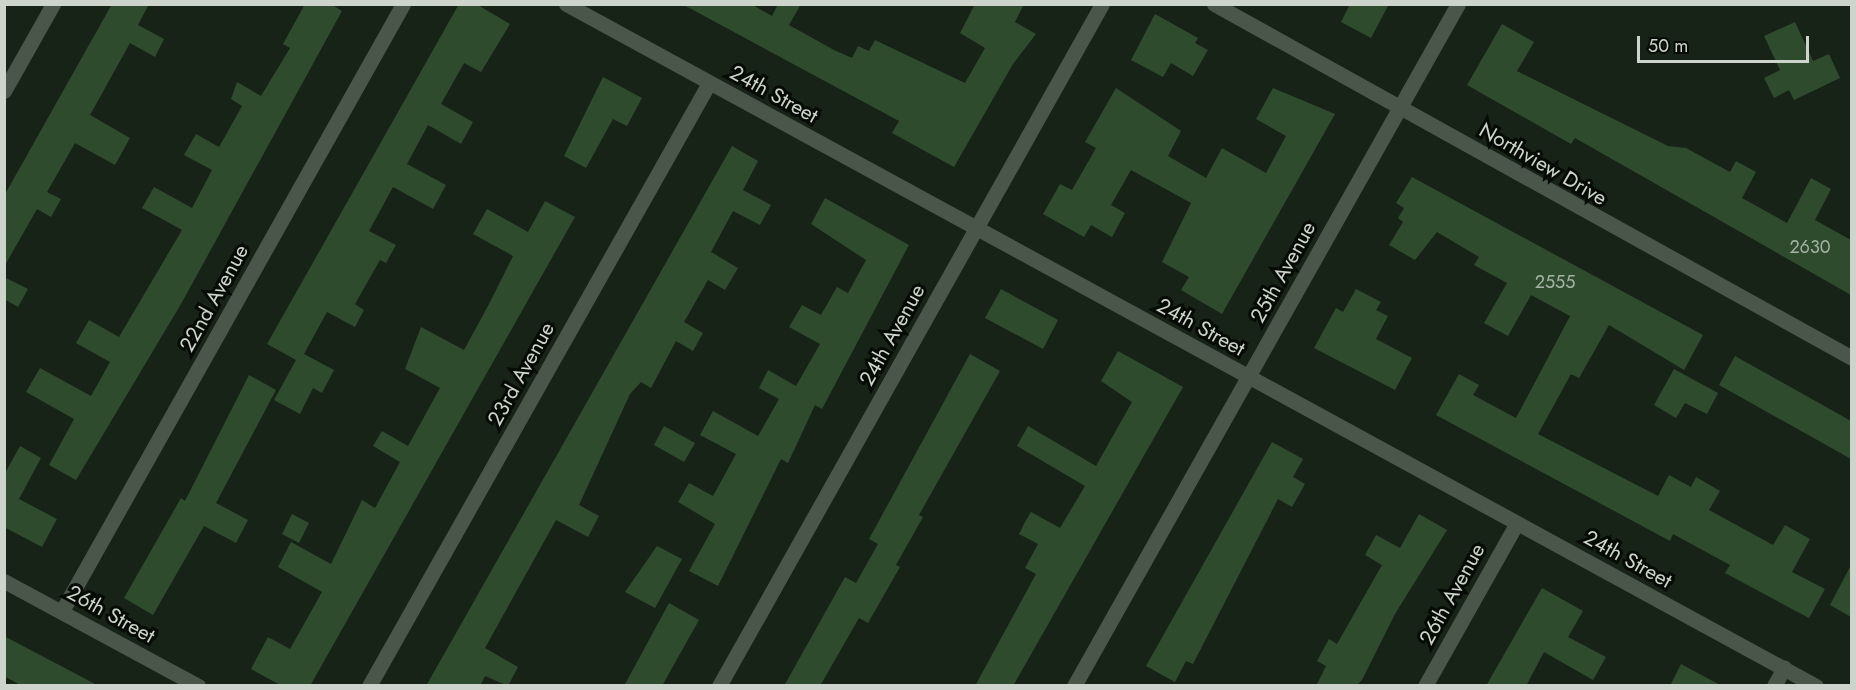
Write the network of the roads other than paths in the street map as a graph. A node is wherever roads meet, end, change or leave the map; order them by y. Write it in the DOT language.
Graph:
graph roads {
  1 [pos="53,4"];
  2 [pos="403,4"];
  3 [pos="566,4"];
  4 [pos="1102,4"];
  5 [pos="1214,4"];
  6 [pos="1458,4"];
  7 [pos="709,83"];
  8 [pos="4,91"];
  9 [pos="1400,106"];
  10 [pos="976,229"];
  11 [pos="1851,358"];
  12 [pos="1248,376"];
  13 [pos="1517,523"];
  14 [pos="4,580"];
  15 [pos="62,611"];
  16 [pos="1784,668"];
  17 [pos="198,686"];
  18 [pos="369,686"];
  19 [pos="719,686"];
  20 [pos="1074,686"];
  21 [pos="1425,686"];
  22 [pos="1774,686"];
  23 [pos="1816,686"];
  1 -- 8 [label="street"];
  2 -- 15 [label="street, 22nd Avenue"];
  3 -- 7 [label="street, 24th Street"];
  4 -- 10 [label="street, 24th Avenue"];
  5 -- 9 [label="street, Northview Drive"];
  6 -- 9 [label="street, 25th Avenue"];
  7 -- 10 [label="street, 24th Street"];
  7 -- 18 [label="street, 23rd Avenue"];
  9 -- 11 [label="street, Northview Drive"];
  9 -- 12 [label="street, 25th Avenue"];
  10 -- 12 [label="street, 24th Street"];
  10 -- 19 [label="street, 24th Avenue"];
  12 -- 13 [label="street, 24th Street"];
  12 -- 20 [label="street, 25th Avenue"];
  13 -- 16 [label="street, 24th Street"];
  13 -- 21 [label="street, 26th Avenue"];
  14 -- 15 [label="street, 26th Street"];
  15 -- 17 [label="street, 26th Street"];
  16 -- 22 [label="street"];
  16 -- 23 [label="street, 24th Street"];
}
